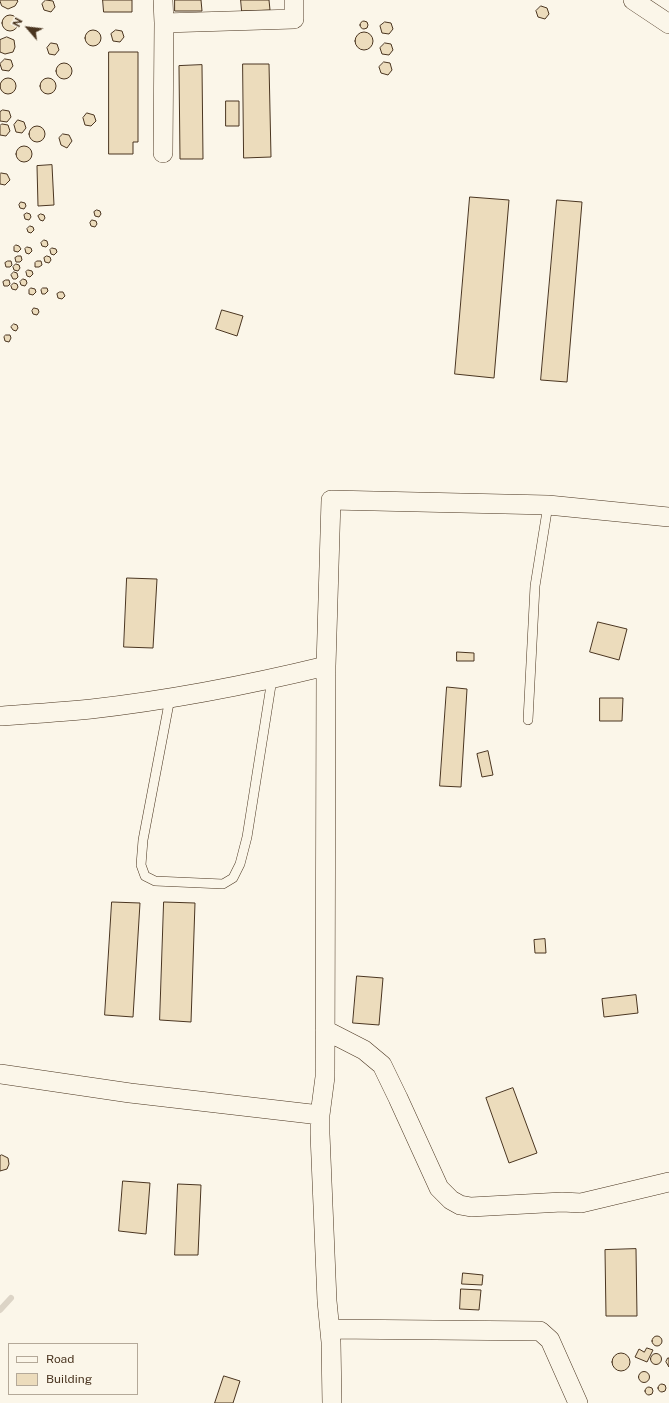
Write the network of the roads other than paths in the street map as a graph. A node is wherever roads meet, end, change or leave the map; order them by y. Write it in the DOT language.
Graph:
graph roads {
  1 [pos="163,0"];
  2 [pos="294,0"];
  3 [pos="633,0"];
  4 [pos="164,23"];
  5 [pos="669,24"];
  6 [pos="163,153"];
  7 [pos="548,505"];
  8 [pos="669,517"];
  9 [pos="326,666"];
  10 [pos="272,679"];
  11 [pos="170,698"];
  12 [pos="0,716"];
  13 [pos="528,720"];
  14 [pos="325,1030"];
  15 [pos="0,1074"];
  16 [pos="320,1115"];
  17 [pos="669,1182"];
  18 [pos="330,1329"];
  19 [pos="332,1403"];
  20 [pos="578,1403"];
  1 -- 4 [label="street"];
  2 -- 4 [label="street"];
  3 -- 5 [label="street"];
  4 -- 6 [label="street"];
  7 -- 8 [label="street"];
  7 -- 9 [label="street"];
  7 -- 13 [label="lane"];
  9 -- 10 [label="street"];
  9 -- 14 [label="street"];
  10 -- 11 [label="street"];
  10 -- 11 [label="lane"];
  11 -- 12 [label="street"];
  14 -- 16 [label="street"];
  14 -- 17 [label="street"];
  15 -- 16 [label="street"];
  16 -- 18 [label="street"];
  18 -- 19 [label="street"];
  18 -- 20 [label="street"];
}
